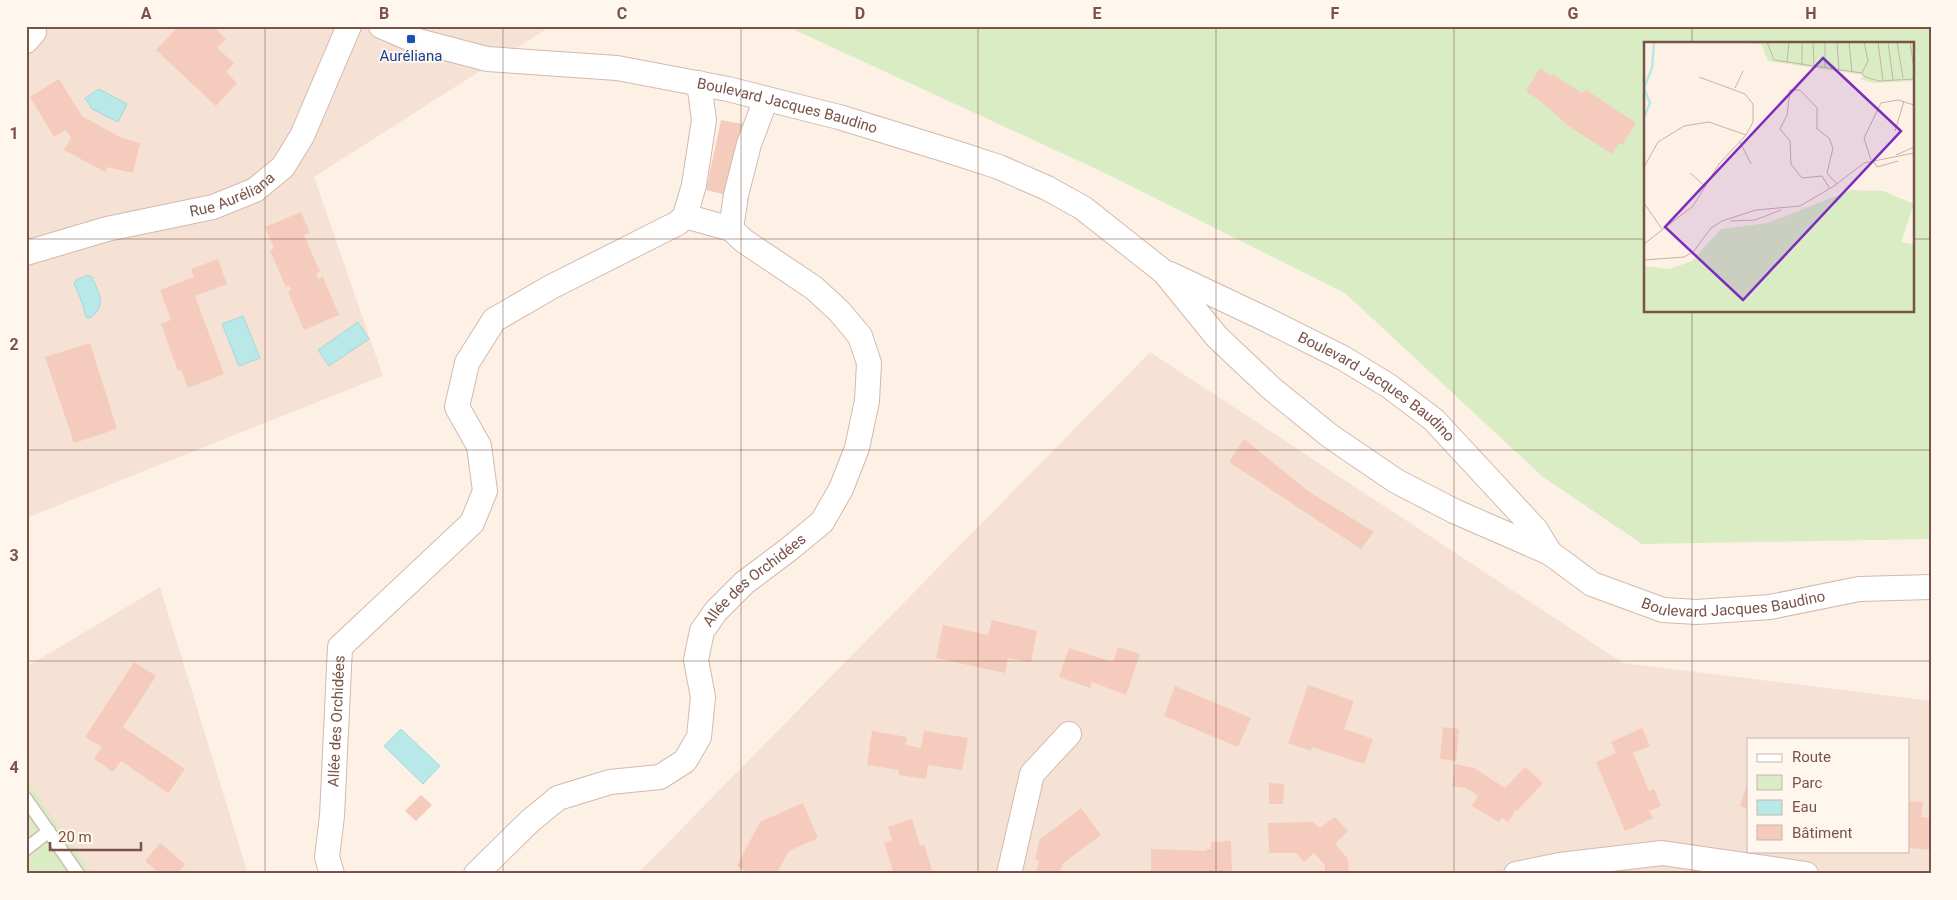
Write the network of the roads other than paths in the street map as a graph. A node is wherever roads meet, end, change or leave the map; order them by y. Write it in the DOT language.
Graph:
graph roads {
  1 [pos="349,26"];
  2 [pos="381,26"];
  3 [pos="699,83"];
  4 [pos="766,99"];
  5 [pos="685,216"];
  6 [pos="731,229"];
  7 [pos="26,253"];
  8 [pos="1164,272"];
  9 [pos="1550,553"];
  10 [pos="1931,587"];
  11 [pos="1069,734"];
  12 [pos="26,799"];
  13 [pos="48,831"];
  14 [pos="26,849"];
  15 [pos="78,874"];
  16 [pos="332,874"];
  17 [pos="476,874"];
  18 [pos="1009,874"];
  19 [pos="1516,874"];
  20 [pos="1806,874"];
  1 -- 7 [label="street, Rue Auréliana"];
  2 -- 3 [label="street, Boulevard Jacques Baudino"];
  3 -- 4 [label="street, Boulevard Jacques Baudino"];
  3 -- 5 [label="street"];
  4 -- 6 [label="street"];
  4 -- 8 [label="street, Boulevard Jacques Baudino"];
  5 -- 6 [label="street, Allée des Orchidées"];
  5 -- 16 [label="street, Allée des Orchidées"];
  6 -- 17 [label="street, Allée des Orchidées"];
  8 -- 9 [label="street, Boulevard Jacques Baudino"];
  8 -- 9 [label="street, Boulevard Jacques Baudino"];
  9 -- 10 [label="street, Boulevard Jacques Baudino"];
  11 -- 18 [label="street"];
  12 -- 13 [label="lane"];
  13 -- 14 [label="lane"];
  13 -- 15 [label="lane"];
  19 -- 20 [label="street"];
}
